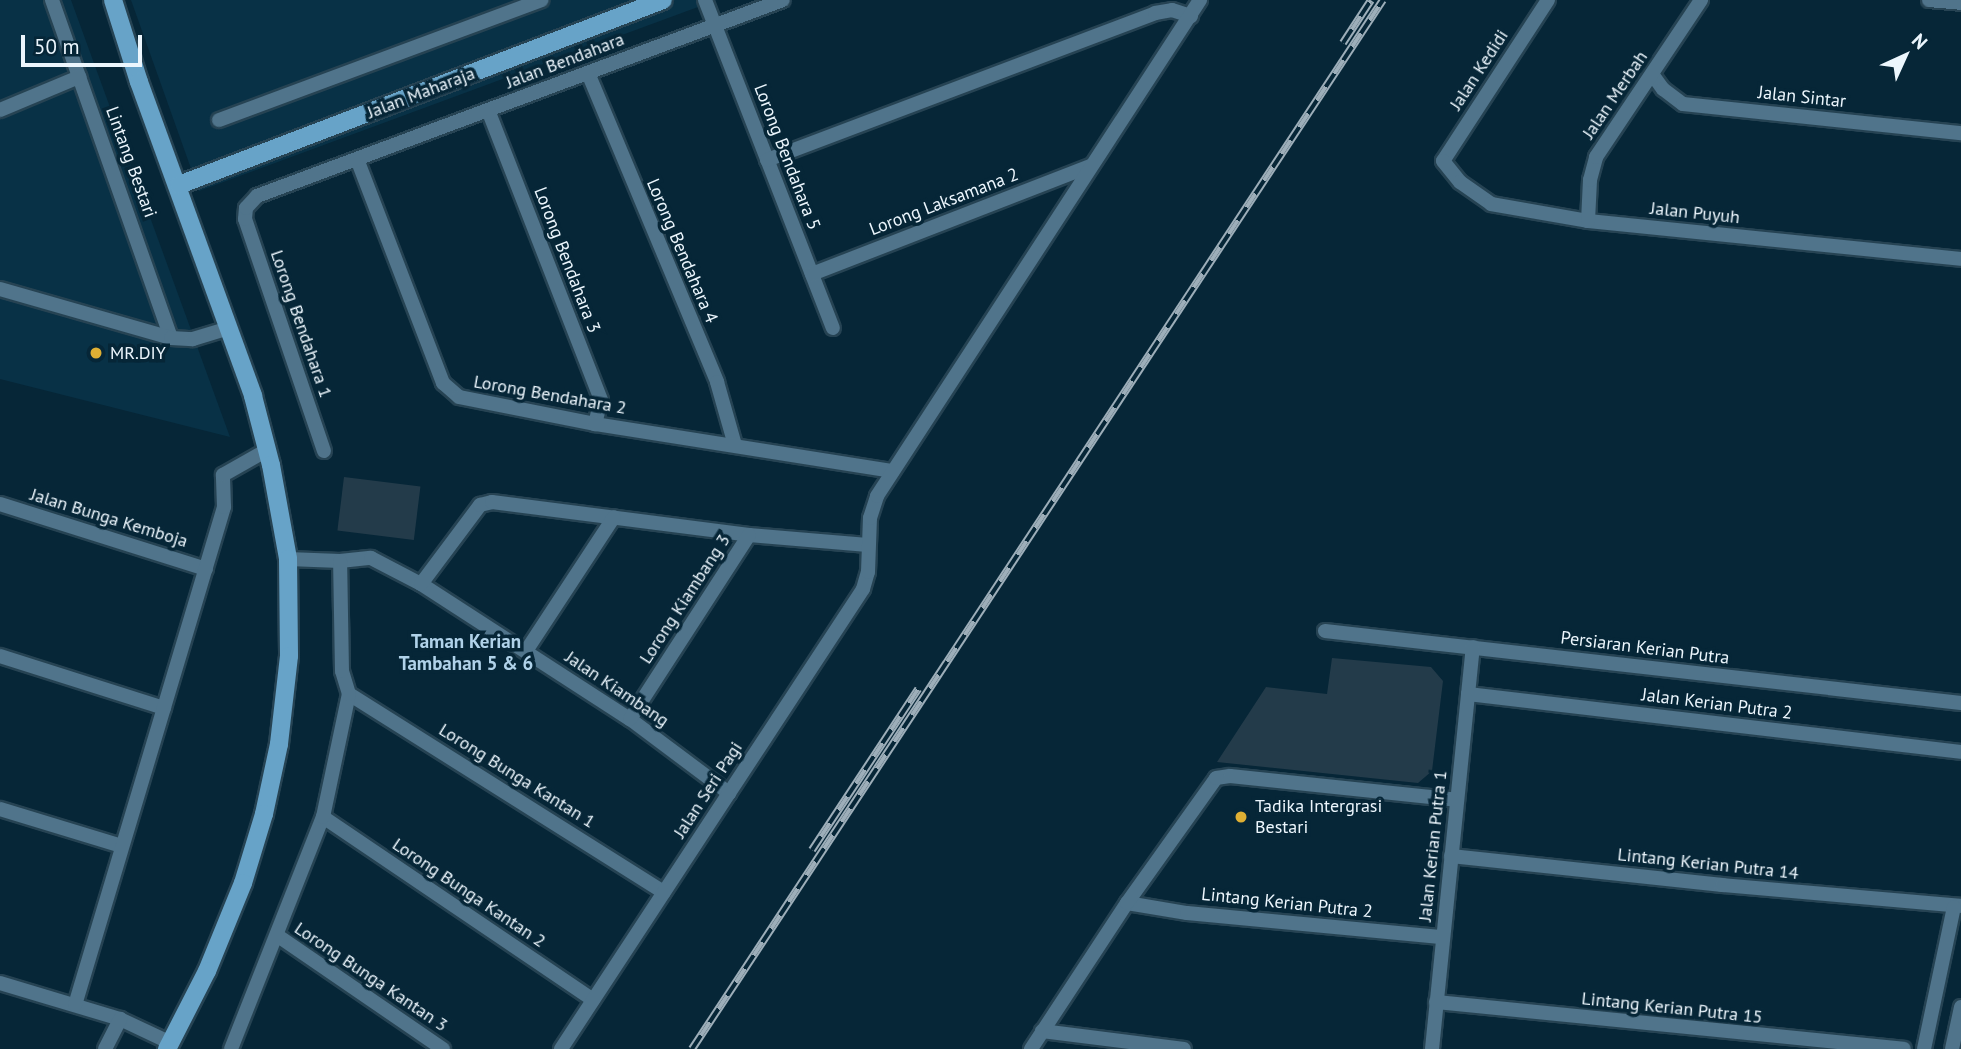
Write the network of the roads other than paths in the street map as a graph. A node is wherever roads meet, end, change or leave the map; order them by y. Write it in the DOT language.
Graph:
graph roads {
  1 [pos="52,0"];
  2 [pos="113,0"];
  3 [pos="541,0"];
  4 [pos="663,0"];
  5 [pos="705,0"];
  6 [pos="783,0"];
  7 [pos="1200,0"];
  8 [pos="1548,0"];
  9 [pos="1701,0"];
  10 [pos="1929,0"];
  11 [pos="1961,3"];
  12 [pos="1191,16"];
  13 [pos="715,26"];
  14 [pos="588,73"];
  15 [pos="1652,74"];
  16 [pos="79,77"];
  17 [pos="0,110"];
  18 [pos="488,110"];
  19 [pos="219,120"];
  20 [pos="1961,133"];
  21 [pos="357,159"];
  22 [pos="768,160"];
  23 [pos="1443,161"];
  24 [pos="1091,166"];
  25 [pos="179,185"];
  26 [pos="246,208"];
  27 [pos="1588,221"];
  28 [pos="1961,259"];
  29 [pos="811,274"];
  30 [pos="0,289"];
  31 [pos="229,328"];
  32 [pos="833,328"];
  33 [pos="171,338"];
  34 [pos="595,424"];
  35 [pos="735,445"];
  36 [pos="267,450"];
  37 [pos="324,451"];
  38 [pos="892,471"];
  39 [pos="0,504"];
  40 [pos="614,517"];
  41 [pos="749,535"];
  42 [pos="868,545"];
  43 [pos="288,559"];
  44 [pos="340,561"];
  45 [pos="205,569"];
  46 [pos="421,584"];
  47 [pos="1325,631"];
  48 [pos="1473,647"];
  49 [pos="526,651"];
  50 [pos="0,656"];
  51 [pos="349,694"];
  52 [pos="1468,694"];
  53 [pos="1961,703"];
  54 [pos="164,708"];
  55 [pos="630,719"];
  56 [pos="1961,752"];
  57 [pos="729,793"];
  58 [pos="1457,800"];
  59 [pos="0,809"];
  60 [pos="323,817"];
  61 [pos="122,846"];
  62 [pos="1451,856"];
  63 [pos="664,892"];
  64 [pos="1128,903"];
  65 [pos="1958,906"];
  66 [pos="278,936"];
  67 [pos="1443,937"];
  68 [pos="0,983"];
  69 [pos="593,1000"];
  70 [pos="1436,1002"];
  71 [pos="75,1005"];
  72 [pos="1961,1007"];
  73 [pos="120,1019"];
  74 [pos="1042,1031"];
  75 [pos="169,1046"];
  76 [pos="106,1049"];
  77 [pos="232,1049"];
  78 [pos="443,1049"];
  79 [pos="561,1049"];
  80 [pos="1031,1049"];
  81 [pos="1184,1049"];
  82 [pos="1432,1049"];
  83 [pos="1904,1049"];
  84 [pos="1924,1049"];
  85 [pos="1952,1049"];
  1 -- 16 [label="street, Lintang Bestari"];
  2 -- 25 [label="street"];
  3 -- 19 [label="street"];
  4 -- 25 [label="street, Jalan Maharaja"];
  5 -- 13 [label="street, Lorong Bendahara 5"];
  6 -- 13 [label="street, Jalan Bendahara"];
  7 -- 12 [label="street, Jalan Seri Pagi"];
  8 -- 23 [label="street, Jalan Kedidi"];
  9 -- 15 [label="street, Jalan Merbah"];
  10 -- 11 [label="street"];
  12 -- 22 [label="street"];
  12 -- 24 [label="street, Jalan Seri Pagi"];
  13 -- 14 [label="street, Jalan Bendahara"];
  13 -- 22 [label="street, Lorong Bendahara 5"];
  14 -- 18 [label="street, Jalan Bendahara"];
  14 -- 35 [label="street, Lorong Bendahara 4"];
  15 -- 20 [label="street, Jalan Sintar"];
  15 -- 27 [label="street, Jalan Merbah"];
  16 -- 17 [label="street"];
  16 -- 33 [label="street, Lintang Bestari"];
  18 -- 21 [label="street, Jalan Bendahara"];
  18 -- 34 [label="street, Lorong Bendahara 3"];
  21 -- 26 [label="street, Jalan Bendahara"];
  21 -- 34 [label="street, Lorong Bendahara 2"];
  22 -- 29 [label="street, Lorong Bendahara 5"];
  23 -- 27 [label="street, Jalan Puyuh"];
  24 -- 29 [label="street, Lorong Laksamana 2"];
  24 -- 38 [label="street, Jalan Seri Pagi"];
  25 -- 31 [label="street"];
  26 -- 37 [label="street, Lorong Bendahara 1"];
  27 -- 28 [label="street, Jalan Puyuh"];
  29 -- 32 [label="street, Lorong Bendahara 5"];
  30 -- 33 [label="street"];
  31 -- 33 [label="street"];
  31 -- 36 [label="street"];
  34 -- 35 [label="street, Lorong Bendahara 2"];
  35 -- 38 [label="street, Lorong Bendahara 2"];
  36 -- 43 [label="street"];
  36 -- 45 [label="street"];
  38 -- 42 [label="street, Jalan Seri Pagi"];
  39 -- 45 [label="street, Jalan Bunga Kemboja"];
  40 -- 41 [label="street"];
  40 -- 46 [label="street"];
  40 -- 49 [label="street"];
  41 -- 42 [label="street"];
  41 -- 55 [label="street, Lorong Kiambang 3"];
  42 -- 57 [label="street, Jalan Seri Pagi"];
  43 -- 44 [label="street, Jalan Kiambang"];
  43 -- 75 [label="street"];
  44 -- 46 [label="street, Jalan Kiambang"];
  44 -- 51 [label="street"];
  45 -- 54 [label="street"];
  46 -- 49 [label="street, Jalan Kiambang"];
  47 -- 48 [label="street, Persiaran Kerian Putra"];
  48 -- 52 [label="street, Jalan Kerian Putra 1"];
  48 -- 53 [label="street, Persiaran Kerian Putra"];
  49 -- 55 [label="street, Jalan Kiambang"];
  50 -- 54 [label="street"];
  51 -- 60 [label="street"];
  51 -- 63 [label="street, Lorong Bunga Kantan 1"];
  52 -- 56 [label="street, Jalan Kerian Putra 2"];
  52 -- 58 [label="street, Jalan Kerian Putra 1"];
  54 -- 61 [label="street"];
  55 -- 57 [label="street, Jalan Kiambang"];
  57 -- 63 [label="street, Jalan Seri Pagi"];
  58 -- 62 [label="street, Jalan Kerian Putra 1"];
  58 -- 64 [label="street"];
  59 -- 61 [label="street"];
  60 -- 66 [label="street"];
  60 -- 69 [label="street, Lorong Bunga Kantan 2"];
  61 -- 71 [label="street"];
  62 -- 65 [label="street, Lintang Kerian Putra 14"];
  62 -- 67 [label="street, Jalan Kerian Putra 1"];
  63 -- 69 [label="street, Jalan Seri Pagi"];
  64 -- 67 [label="street, Lintang Kerian Putra 2"];
  64 -- 74 [label="street"];
  65 -- 84 [label="street"];
  66 -- 77 [label="street"];
  66 -- 78 [label="street, Lorong Bunga Kantan 3"];
  67 -- 70 [label="street, Jalan Kerian Putra 1"];
  68 -- 71 [label="street"];
  69 -- 79 [label="street, Jalan Seri Pagi"];
  70 -- 82 [label="street, Jalan Kerian Putra 1"];
  70 -- 83 [label="street, Lintang Kerian Putra 15"];
  71 -- 73 [label="street"];
  72 -- 85 [label="street"];
  73 -- 75 [label="street"];
  73 -- 76 [label="street"];
  74 -- 80 [label="street"];
  74 -- 81 [label="street"];
}
